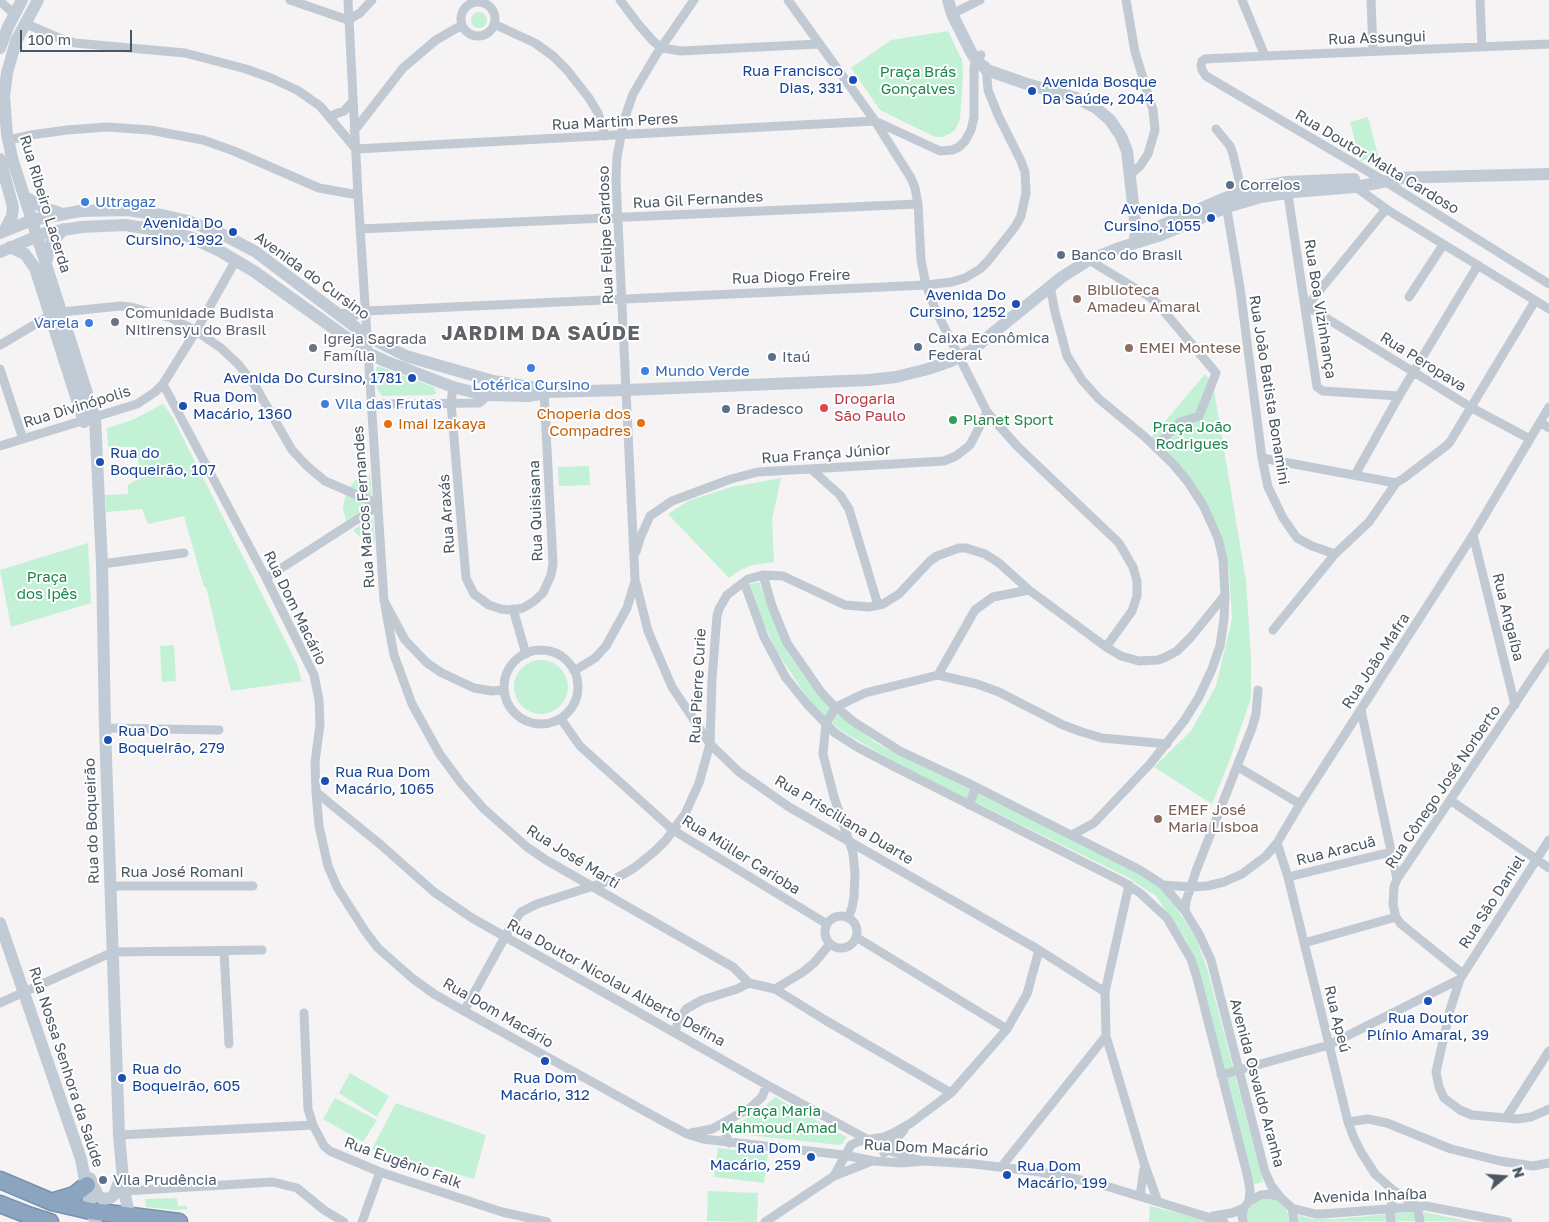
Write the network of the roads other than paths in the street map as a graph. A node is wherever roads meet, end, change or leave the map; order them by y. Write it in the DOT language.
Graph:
graph roads {
  1 [pos="22,0"];
  2 [pos="38,0"];
  3 [pos="290,0"];
  4 [pos="348,0"];
  5 [pos="372,0"];
  6 [pos="620,0"];
  7 [pos="694,0"];
  8 [pos="788,0"];
  9 [pos="980,0"];
  10 [pos="1126,0"];
  11 [pos="1242,0"];
  12 [pos="1371,0"];
  13 [pos="1480,0"];
  14 [pos="0,1"];
  15 [pos="477,1"];
  16 [pos="952,9"];
  17 [pos="14,14"];
  18 [pos="348,20"];
  19 [pos="24,23"];
  20 [pos="494,24"];
  21 [pos="462,25"];
  22 [pos="818,44"];
  23 [pos="1549,44"];
  24 [pos="1482,47"];
  25 [pos="0,48"];
  26 [pos="662,48"];
  27 [pos="1373,52"];
  28 [pos="1265,56"];
  29 [pos="1205,59"];
  30 [pos="982,61"];
  31 [pos="974,94"];
  32 [pos="990,96"];
  33 [pos="353,101"];
  34 [pos="330,116"];
  35 [pos="875,121"];
  36 [pos="1216,129"];
  37 [pos="354,131"];
  38 [pos="605,136"];
  39 [pos="620,136"];
  40 [pos="8,140"];
  41 [pos="356,149"];
  42 [pos="1127,154"];
  43 [pos="1148,154"];
  44 [pos="0,159"];
  45 [pos="1549,174"];
  46 [pos="1130,175"];
  47 [pos="1381,180"];
  48 [pos="1350,183"];
  49 [pos="1287,187"];
  50 [pos="358,195"];
  51 [pos="25,197"];
  52 [pos="1243,197"];
  53 [pos="1226,202"];
  54 [pos="918,204"];
  55 [pos="1386,209"];
  56 [pos="62,213"];
  57 [pos="1134,216"];
  58 [pos="618,218"];
  59 [pos="32,220"];
  60 [pos="64,229"];
  61 [pos="360,229"];
  62 [pos="3,232"];
  63 [pos="1150,235"];
  64 [pos="32,238"];
  65 [pos="1444,245"];
  66 [pos="1122,246"];
  67 [pos="5,249"];
  68 [pos="236,260"];
  69 [pos="1089,260"];
  70 [pos="1478,265"];
  71 [pos="46,266"];
  72 [pos="1549,284"];
  73 [pos="926,286"];
  74 [pos="1050,286"];
  75 [pos="1409,297"];
  76 [pos="622,298"];
  77 [pos="1535,301"];
  78 [pos="1306,305"];
  79 [pos="1549,309"];
  80 [pos="366,312"];
  81 [pos="56,314"];
  82 [pos="339,315"];
  83 [pos="196,331"];
  84 [pos="367,336"];
  85 [pos="0,345"];
  86 [pos="368,353"];
  87 [pos="961,356"];
  88 [pos="0,369"];
  89 [pos="1412,373"];
  90 [pos="493,381"];
  91 [pos="163,384"];
  92 [pos="453,387"];
  93 [pos="627,390"];
  94 [pos="544,392"];
  95 [pos="484,395"];
  96 [pos="1399,396"];
  97 [pos="451,403"];
  98 [pos="371,404"];
  99 [pos="1549,407"];
  100 [pos="1472,408"];
  101 [pos="987,412"];
  102 [pos="89,420"];
  103 [pos="1540,422"];
  104 [pos="1549,428"];
  105 [pos="1530,438"];
  106 [pos="23,439"];
  107 [pos="0,446"];
  108 [pos="1156,447"];
  109 [pos="1262,458"];
  110 [pos="838,467"];
  111 [pos="811,469"];
  112 [pos="1355,475"];
  113 [pos="1396,482"];
  114 [pos="830,486"];
  115 [pos="631,503"];
  116 [pos="378,505"];
  117 [pos="650,516"];
  118 [pos="1473,535"];
  119 [pos="184,553"];
  120 [pos="1335,554"];
  121 [pos="634,562"];
  122 [pos="102,564"];
  123 [pos="763,575"];
  124 [pos="266,578"];
  125 [pos="1016,578"];
  126 [pos="635,579"];
  127 [pos="744,582"];
  128 [pos="1029,590"];
  129 [pos="1002,594"];
  130 [pos="1225,595"];
  131 [pos="384,601"];
  132 [pos="641,605"];
  133 [pos="878,605"];
  134 [pos="627,608"];
  135 [pos="513,609"];
  136 [pos="1224,619"];
  137 [pos="1204,621"];
  138 [pos="1273,630"];
  139 [pos="787,642"];
  140 [pos="1106,647"];
  141 [pos="772,652"];
  142 [pos="526,654"];
  143 [pos="1549,654"];
  144 [pos="574,671"];
  145 [pos="938,675"];
  146 [pos="504,690"];
  147 [pos="1258,690"];
  148 [pos="1515,705"];
  149 [pos="836,707"];
  150 [pos="1361,710"];
  151 [pos="561,718"];
  152 [pos="826,723"];
  153 [pos="105,728"];
  154 [pos="219,730"];
  155 [pos="710,744"];
  156 [pos="1167,744"];
  157 [pos="900,751"];
  158 [pos="893,766"];
  159 [pos="1238,767"];
  160 [pos="976,787"];
  161 [pos="316,792"];
  162 [pos="1450,800"];
  163 [pos="1300,804"];
  164 [pos="969,805"];
  165 [pos="1045,823"];
  166 [pos="1094,824"];
  167 [pos="673,830"];
  168 [pos="1072,835"];
  169 [pos="1037,838"];
  170 [pos="1549,840"];
  171 [pos="849,841"];
  172 [pos="1276,843"];
  173 [pos="1093,846"];
  174 [pos="1390,852"];
  175 [pos="1536,859"];
  176 [pos="1549,868"];
  177 [pos="1288,877"];
  178 [pos="1396,879"];
  179 [pos="1129,885"];
  180 [pos="110,886"];
  181 [pos="253,886"];
  182 [pos="1163,886"];
  183 [pos="1192,887"];
  184 [pos="592,888"];
  185 [pos="1185,911"];
  186 [pos="1396,917"];
  187 [pos="848,918"];
  188 [pos="0,923"];
  189 [pos="827,924"];
  190 [pos="505,937"];
  191 [pos="856,937"];
  192 [pos="1304,943"];
  193 [pos="830,944"];
  194 [pos="262,950"];
  195 [pos="1039,950"];
  196 [pos="224,951"];
  197 [pos="113,952"];
  198 [pos="1213,969"];
  199 [pos="1195,974"];
  200 [pos="1461,976"];
  201 [pos="749,983"];
  202 [pos="775,989"];
  203 [pos="24,992"];
  204 [pos="1105,992"];
  205 [pos="0,1003"];
  206 [pos="464,1011"];
  207 [pos="304,1013"];
  208 [pos="1007,1029"];
  209 [pos="675,1032"];
  210 [pos="1106,1036"];
  211 [pos="229,1044"];
  212 [pos="1330,1045"];
  213 [pos="1549,1051"];
  214 [pos="1239,1070"];
  215 [pos="1222,1075"];
  216 [pos="767,1085"];
  217 [pos="951,1094"];
  218 [pos="1549,1109"];
  219 [pos="1506,1118"];
  220 [pos="731,1120"];
  221 [pos="1348,1122"];
  222 [pos="910,1123"];
  223 [pos="313,1125"];
  224 [pos="687,1134"];
  225 [pos="119,1136"];
  226 [pos="868,1140"];
  227 [pos="729,1143"];
  228 [pos="887,1150"];
  229 [pos="844,1155"];
  230 [pos="82,1159"];
  231 [pos="874,1160"];
  232 [pos="925,1161"];
  233 [pos="1144,1163"];
  234 [pos="1549,1163"];
  235 [pos="1002,1166"];
  236 [pos="380,1172"];
  237 [pos="122,1174"];
  238 [pos="834,1176"];
  239 [pos="0,1180"];
  240 [pos="87,1185"];
  241 [pos="1393,1190"];
  242 [pos="124,1191"];
  243 [pos="1140,1196"];
  244 [pos="1280,1197"];
  245 [pos="52,1202"];
  246 [pos="1158,1202"];
  247 [pos="0,1204"];
  248 [pos="1246,1205"];
  249 [pos="1417,1206"];
  250 [pos="1292,1208"];
  251 [pos="1390,1210"];
  252 [pos="778,1214"];
  253 [pos="93,1216"];
  254 [pos="1208,1216"];
  255 [pos="130,1219"];
  256 [pos="50,1222"];
  257 [pos="179,1222"];
  258 [pos="344,1222"];
  259 [pos="362,1222"];
  260 [pos="548,1222"];
  261 [pos="766,1222"];
  262 [pos="772,1222"];
  263 [pos="1224,1222"];
  264 [pos="1243,1222"];
  265 [pos="1294,1222"];
  266 [pos="1391,1222"];
  267 [pos="1420,1222"];
  268 [pos="1508,1222"];
  1 -- 17 [label="main road"];
  2 -- 19 [label="main road, Rua Ribeiro Lacerda"];
  3 -- 18 [label="street"];
  4 -- 18 [label="street, Rua Marcos Fernandes"];
  5 -- 18 [label="street"];
  6 -- 26 [label="street"];
  7 -- 26 [label="street, Rua Felipe Cardoso"];
  8 -- 22 [label="street"];
  9 -- 16 [label="street"];
  10 -- 43 [label="street"];
  11 -- 28 [label="street"];
  12 -- 27 [label="street"];
  13 -- 24 [label="street"];
  14 -- 17 [label="street"];
  15 -- 20 [label="street"];
  15 -- 21 [label="street"];
  16 -- 30 [label="main road"];
  17 -- 25 [label="main road"];
  18 -- 33 [label="street, Rua Marcos Fernandes"];
  19 -- 34 [label="street"];
  19 -- 40 [label="main road, Rua Ribeiro Lacerda"];
  20 -- 21 [label="street"];
  20 -- 38 [label="street"];
  21 -- 37 [label="street"];
  22 -- 26 [label="street"];
  22 -- 35 [label="street"];
  23 -- 24 [label="street, Rua Assungui"];
  24 -- 27 [label="street, Rua Assungui"];
  26 -- 39 [label="street, Rua Felipe Cardoso"];
  27 -- 28 [label="street, Rua Assungui"];
  28 -- 29 [label="street, Rua Assungui"];
  29 -- 47 [label="street, Rua Doutor Malta Cardoso"];
  30 -- 31 [label="street"];
  30 -- 32 [label="street, Rua Diogo Freire"];
  30 -- 42 [label="main road"];
  31 -- 32 [label="street"];
  31 -- 35 [label="street"];
  32 -- 73 [label="street, Rua Diogo Freire"];
  33 -- 34 [label="street"];
  33 -- 37 [label="street, Rua Marcos Fernandes"];
  34 -- 41 [label="street"];
  35 -- 39 [label="street, Rua Martim Peres"];
  35 -- 54 [label="street"];
  36 -- 52 [label="street"];
  37 -- 41 [label="street, Rua Marcos Fernandes"];
  38 -- 39 [label="street, Rua Martim Peres"];
  38 -- 41 [label="street, Rua Martim Peres"];
  39 -- 58 [label="street, Rua Felipe Cardoso"];
  40 -- 50 [label="street"];
  40 -- 51 [label="main road, Rua Ribeiro Lacerda"];
  41 -- 50 [label="street, Rua Marcos Fernandes"];
  42 -- 43 [label="street"];
  42 -- 46 [label="main road"];
  43 -- 46 [label="street"];
  44 -- 62 [label="main road, Rua Ribeiro Lacerda"];
  45 -- 47 [label="main road, Avenida do Cursino"];
  46 -- 57 [label="main road"];
  47 -- 48 [label="main road, Avenida do Cursino"];
  47 -- 72 [label="street, Rua Doutor Malta Cardoso"];
  48 -- 49 [label="main road, Avenida do Cursino"];
  48 -- 55 [label="street"];
  49 -- 52 [label="main road, Avenida do Cursino"];
  49 -- 78 [label="street, Rua Boa Vizinhança"];
  50 -- 61 [label="street, Rua Marcos Fernandes"];
  51 -- 56 [label="main road"];
  51 -- 59 [label="main road, Rua Ribeiro Lacerda"];
  52 -- 53 [label="main road, Avenida do Cursino"];
  53 -- 63 [label="main road, Avenida do Cursino"];
  53 -- 109 [label="street, Rua João Batista Bonamini"];
  54 -- 58 [label="street, Rua Gil Fernandes"];
  54 -- 73 [label="street"];
  55 -- 65 [label="street"];
  55 -- 78 [label="street"];
  56 -- 59 [label="main road, Avenida do Cursino"];
  56 -- 82 [label="main road, Avenida do Cursino"];
  57 -- 63 [label="main road"];
  57 -- 66 [label="main road"];
  58 -- 61 [label="street, Rua Gil Fernandes"];
  58 -- 76 [label="street, Rua Felipe Cardoso"];
  59 -- 62 [label="main road, Avenida do Cursino"];
  59 -- 64 [label="main road, Rua Ribeiro Lacerda"];
  60 -- 64 [label="main road, Avenida do Cursino"];
  60 -- 68 [label="main road, Avenida do Cursino"];
  60 -- 71 [label="main road"];
  61 -- 80 [label="street, Rua Marcos Fernandes"];
  62 -- 64 [label="main road"];
  63 -- 66 [label="main road, Avenida do Cursino"];
  64 -- 67 [label="main road, Avenida do Cursino"];
  64 -- 71 [label="main road, Rua Ribeiro Lacerda"];
  65 -- 70 [label="street"];
  65 -- 75 [label="street"];
  66 -- 69 [label="main road, Avenida do Cursino"];
  67 -- 81 [label="main road, Rua Ribeiro Lacerda"];
  68 -- 83 [label="street, Rua Divinópolis"];
  68 -- 86 [label="main road, Avenida do Cursino"];
  69 -- 74 [label="main road, Avenida do Cursino"];
  69 -- 108 [label="street"];
  70 -- 77 [label="street"];
  70 -- 89 [label="street"];
  71 -- 81 [label="main road, Rua Ribeiro Lacerda"];
  73 -- 76 [label="street, Rua Diogo Freire"];
  73 -- 87 [label="street"];
  74 -- 87 [label="main road, Avenida do Cursino"];
  74 -- 108 [label="street"];
  76 -- 80 [label="street, Rua Diogo Freire"];
  76 -- 93 [label="street, Rua Felipe Cardoso"];
  77 -- 79 [label="street"];
  77 -- 100 [label="street"];
  78 -- 89 [label="street, Rua Peropava"];
  78 -- 96 [label="street, Rua Boa Vizinhança"];
  80 -- 82 [label="main road"];
  80 -- 84 [label="street, Rua Marcos Fernandes"];
  81 -- 83 [label="street"];
  81 -- 85 [label="street"];
  81 -- 102 [label="main road, Rua Ribeiro Lacerda"];
  82 -- 84 [label="main road, Avenida do Cursino"];
  83 -- 91 [label="street, Rua Divinópolis"];
  83 -- 116 [label="street"];
  84 -- 86 [label="street, Rua Marcos Fernandes"];
  84 -- 90 [label="main road, Avenida do Cursino"];
  86 -- 92 [label="main road, Avenida do Cursino"];
  86 -- 98 [label="street, Rua Marcos Fernandes"];
  87 -- 93 [label="main road, Avenida do Cursino"];
  87 -- 101 [label="street"];
  88 -- 106 [label="street"];
  89 -- 96 [label="street"];
  89 -- 100 [label="street, Rua Peropava"];
  90 -- 92 [label="main road"];
  90 -- 94 [label="main road, Avenida do Cursino"];
  91 -- 102 [label="street, Rua Divinópolis"];
  91 -- 124 [label="street, Rua Dom Macário"];
  92 -- 95 [label="main road, Avenida do Cursino"];
  92 -- 97 [label="street, Rua Araxás"];
  93 -- 94 [label="main road, Avenida do Cursino"];
  93 -- 115 [label="street, Rua Felipe Cardoso"];
  94 -- 95 [label="main road, Avenida do Cursino"];
  94 -- 135 [label="street, Rua Quisisana"];
  95 -- 97 [label="street"];
  96 -- 112 [label="street"];
  97 -- 98 [label="street"];
  97 -- 135 [label="street, Rua Araxás"];
  98 -- 116 [label="street, Rua Marcos Fernandes"];
  99 -- 103 [label="street, Rua João Mafra"];
  100 -- 105 [label="street, Rua Peropava"];
  100 -- 113 [label="street"];
  101 -- 110 [label="street, Rua França Júnior"];
  101 -- 140 [label="street"];
  102 -- 106 [label="street, Rua Divinópolis"];
  102 -- 122 [label="main road, Rua do Boqueirão"];
  103 -- 104 [label="street"];
  103 -- 105 [label="street, Rua João Mafra"];
  105 -- 118 [label="street, Rua João Mafra"];
  106 -- 107 [label="street, Rua Divinópolis"];
  108 -- 130 [label="street"];
  109 -- 112 [label="street"];
  109 -- 120 [label="street, Rua João Batista Bonamini"];
  110 -- 111 [label="street, Rua França Júnior"];
  110 -- 114 [label="street"];
  111 -- 114 [label="street"];
  111 -- 117 [label="street, Rua França Júnior"];
  112 -- 113 [label="street"];
  113 -- 120 [label="street"];
  114 -- 133 [label="street"];
  115 -- 117 [label="street"];
  115 -- 121 [label="street, Rua Felipe Cardoso"];
  116 -- 124 [label="street"];
  116 -- 131 [label="street, Rua Marcos Fernandes"];
  117 -- 121 [label="street"];
  118 -- 148 [label="street, Rua Angaíba"];
  118 -- 150 [label="street, Rua João Mafra"];
  119 -- 122 [label="street"];
  120 -- 138 [label="street"];
  121 -- 126 [label="street, Rua Felipe Cardoso"];
  122 -- 153 [label="main road, Rua do Boqueirão"];
  123 -- 127 [label="street, Rua Pierre Curie"];
  123 -- 133 [label="street, Rua Pierre Curie"];
  123 -- 139 [label="street, Avenida Osvaldo Aranha"];
  124 -- 161 [label="street, Rua Dom Macário"];
  125 -- 128 [label="street, Rua Pierre Curie"];
  125 -- 129 [label="street"];
  125 -- 133 [label="street, Rua Pierre Curie"];
  126 -- 132 [label="street, Rua Felipe Cardoso"];
  126 -- 134 [label="street, Rua Felipe Cardoso"];
  127 -- 141 [label="street"];
  127 -- 155 [label="street, Rua Pierre Curie"];
  128 -- 129 [label="street"];
  128 -- 140 [label="street, Rua Pierre Curie"];
  129 -- 145 [label="street"];
  130 -- 136 [label="street"];
  130 -- 137 [label="street, Rua Pierre Curie"];
  131 -- 146 [label="street, Rua Marcos Fernandes"];
  131 -- 184 [label="street, Rua José Marti"];
  132 -- 134 [label="street"];
  132 -- 155 [label="street, Rua Prisciliana Duarte"];
  134 -- 144 [label="street, Rua Felipe Cardoso"];
  135 -- 142 [label="street"];
  136 -- 137 [label="street"];
  136 -- 156 [label="street"];
  137 -- 140 [label="street, Rua Pierre Curie"];
  139 -- 141 [label="street"];
  139 -- 149 [label="street, Avenida Osvaldo Aranha"];
  141 -- 152 [label="street"];
  142 -- 144 [label="street"];
  142 -- 146 [label="street"];
  143 -- 148 [label="street, Rua Cônego José Norberto"];
  144 -- 151 [label="street"];
  145 -- 149 [label="street"];
  145 -- 156 [label="street"];
  146 -- 151 [label="street"];
  147 -- 159 [label="street"];
  148 -- 162 [label="street, Rua Cônego José Norberto"];
  149 -- 152 [label="street"];
  149 -- 157 [label="street, Avenida Osvaldo Aranha"];
  150 -- 163 [label="street, Rua João Mafra"];
  150 -- 174 [label="street"];
  151 -- 167 [label="street, Rua Müller Carioba"];
  152 -- 158 [label="street"];
  152 -- 171 [label="street"];
  153 -- 154 [label="street"];
  153 -- 180 [label="main road, Rua do Boqueirão"];
  155 -- 167 [label="street, Rua Pierre Curie"];
  155 -- 171 [label="street, Rua Prisciliana Duarte"];
  156 -- 166 [label="street"];
  157 -- 158 [label="street"];
  157 -- 160 [label="street, Avenida Osvaldo Aranha"];
  158 -- 164 [label="street"];
  159 -- 163 [label="street"];
  159 -- 183 [label="street"];
  160 -- 164 [label="street"];
  160 -- 165 [label="street, Avenida Osvaldo Aranha"];
  161 -- 190 [label="street, Rua Doutor Nicolau Alberto Defina"];
  161 -- 206 [label="street, Rua Dom Macário"];
  162 -- 175 [label="street"];
  162 -- 178 [label="street, Rua Cônego José Norberto"];
  163 -- 172 [label="street, Rua João Mafra"];
  164 -- 169 [label="street"];
  165 -- 168 [label="street, Avenida Osvaldo Aranha"];
  165 -- 169 [label="street"];
  166 -- 168 [label="street"];
  166 -- 173 [label="street"];
  167 -- 184 [label="street, Rua Pierre Curie"];
  167 -- 189 [label="street, Rua Müller Carioba"];
  168 -- 173 [label="street, Avenida Osvaldo Aranha"];
  169 -- 179 [label="street"];
  170 -- 175 [label="street, Rua São Daniel"];
  171 -- 187 [label="street"];
  171 -- 195 [label="street, Rua Prisciliana Duarte"];
  172 -- 177 [label="street, Rua Apeú"];
  172 -- 183 [label="street, Rua João Mafra"];
  173 -- 182 [label="street, Avenida Osvaldo Aranha"];
  174 -- 177 [label="street, Rua Aracuã"];
  174 -- 178 [label="street"];
  175 -- 176 [label="street"];
  175 -- 200 [label="street, Rua São Daniel"];
  177 -- 192 [label="street, Rua Apeú"];
  178 -- 186 [label="street, Rua Cônego José Norberto"];
  179 -- 199 [label="street"];
  179 -- 204 [label="street"];
  180 -- 181 [label="street, Rua José Romani"];
  180 -- 197 [label="main road, Rua do Boqueirão"];
  182 -- 183 [label="street, Rua João Mafra"];
  182 -- 185 [label="street, Avenida Osvaldo Aranha"];
  183 -- 185 [label="street"];
  184 -- 190 [label="street, Rua Pierre Curie"];
  184 -- 201 [label="street, Rua José Marti"];
  185 -- 198 [label="street, Avenida Osvaldo Aranha"];
  186 -- 192 [label="street"];
  186 -- 200 [label="street"];
  187 -- 189 [label="street"];
  187 -- 191 [label="street"];
  188 -- 203 [label="main road, Rua Nossa Senhora da Saúde"];
  189 -- 193 [label="street"];
  190 -- 206 [label="street, Rua Pierre Curie"];
  190 -- 209 [label="street, Rua Doutor Nicolau Alberto Defina"];
  191 -- 193 [label="street"];
  191 -- 208 [label="street"];
  192 -- 212 [label="street, Rua Apeú"];
  193 -- 202 [label="street"];
  194 -- 196 [label="street"];
  195 -- 204 [label="street, Rua Prisciliana Duarte"];
  195 -- 208 [label="street"];
  196 -- 197 [label="street"];
  196 -- 211 [label="street"];
  197 -- 203 [label="street"];
  197 -- 225 [label="main road, Rua do Boqueirão"];
  198 -- 199 [label="street"];
  198 -- 214 [label="street, Avenida Osvaldo Aranha"];
  199 -- 215 [label="street"];
  200 -- 212 [label="street"];
  200 -- 219 [label="street"];
  201 -- 202 [label="street"];
  201 -- 209 [label="street"];
  202 -- 217 [label="street"];
  203 -- 205 [label="street"];
  203 -- 230 [label="main road, Rua Nossa Senhora da Saúde"];
  204 -- 210 [label="street"];
  206 -- 224 [label="street, Rua Dom Macário"];
  207 -- 223 [label="street, Rua Eugênio Falk"];
  208 -- 217 [label="street"];
  209 -- 216 [label="street, Rua Doutor Nicolau Alberto Defina"];
  210 -- 233 [label="street"];
  210 -- 235 [label="street"];
  212 -- 214 [label="street"];
  212 -- 221 [label="street, Rua Apeú"];
  213 -- 219 [label="street"];
  214 -- 215 [label="street"];
  214 -- 244 [label="street, Avenida Osvaldo Aranha"];
  215 -- 248 [label="street"];
  216 -- 220 [label="street"];
  216 -- 226 [label="street, Rua Doutor Nicolau Alberto Defina"];
  217 -- 222 [label="street"];
  218 -- 219 [label="street"];
  220 -- 224 [label="street"];
  220 -- 227 [label="street"];
  221 -- 234 [label="street"];
  221 -- 241 [label="street, Rua Apeú"];
  222 -- 226 [label="street"];
  222 -- 228 [label="street"];
  223 -- 225 [label="street"];
  223 -- 236 [label="street, Rua Eugênio Falk"];
  224 -- 227 [label="street, Rua Dom Macário"];
  225 -- 237 [label="main road, Rua do Boqueirão"];
  226 -- 228 [label="street, Rua Doutor Nicolau Alberto Defina"];
  226 -- 229 [label="street"];
  227 -- 229 [label="street, Rua Dom Macário"];
  228 -- 231 [label="street"];
  228 -- 232 [label="street, Rua Doutor Nicolau Alberto Defina"];
  229 -- 231 [label="street, Rua Dom Macário"];
  229 -- 238 [label="street"];
  230 -- 237 [label="main road"];
  230 -- 240 [label="main road, Rua Nossa Senhora da Saúde"];
  231 -- 232 [label="street, Rua Dom Macário"];
  231 -- 238 [label="street"];
  232 -- 235 [label="street, Rua Dom Macário"];
  233 -- 243 [label="street"];
  233 -- 246 [label="street"];
  235 -- 243 [label="street, Rua Dom Macário"];
  236 -- 259 [label="street"];
  236 -- 260 [label="street, Rua Eugênio Falk"];
  237 -- 242 [label="main road, Rua do Boqueirão"];
  238 -- 252 [label="street"];
  239 -- 245 [label="highway"];
  240 -- 245 [label="highway"];
  240 -- 253 [label="main road, Rua Nossa Senhora da Saúde"];
  241 -- 249 [label="street, Rua Apeú"];
  241 -- 251 [label="street"];
  242 -- 255 [label="main road, Rua do Boqueirão"];
  242 -- 258 [label="street"];
  243 -- 246 [label="street, Rua Dom Macário"];
  244 -- 248 [label="street, Rua Dom Macário"];
  244 -- 250 [label="street, Avenida Osvaldo Aranha"];
  245 -- 253 [label="highway"];
  246 -- 254 [label="street, Rua Dom Macário"];
  247 -- 256 [label="highway"];
  248 -- 254 [label="street, Rua Dom Macário"];
  248 -- 264 [label="street"];
  249 -- 251 [label="street, Avenida Inhaíba"];
  249 -- 267 [label="street"];
  249 -- 268 [label="street, Avenida Inhaíba"];
  250 -- 251 [label="street, Avenida Inhaíba"];
  250 -- 265 [label="street"];
  251 -- 266 [label="street"];
  252 -- 261 [label="street"];
  252 -- 262 [label="street"];
  253 -- 255 [label="highway"];
  254 -- 263 [label="street, Rua Dom Macário"];
  255 -- 257 [label="highway"];
}
